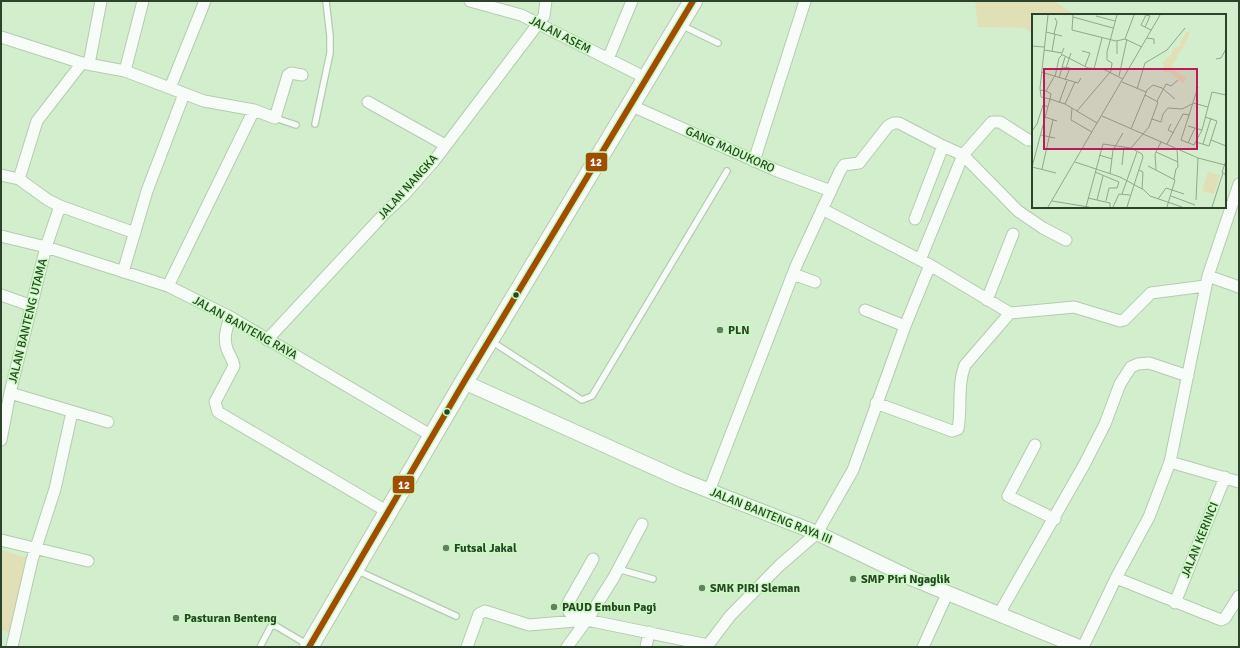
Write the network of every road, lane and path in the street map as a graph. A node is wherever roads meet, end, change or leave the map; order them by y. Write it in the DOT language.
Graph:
graph roads {
  1 [pos="101,1"];
  2 [pos="143,1"];
  3 [pos="205,1"];
  4 [pos="326,1"];
  5 [pos="470,1"];
  6 [pos="546,1"];
  7 [pos="632,1"];
  8 [pos="693,1"];
  9 [pos="805,1"];
  10 [pos="679,24"];
  11 [pos="537,25"];
  12 [pos="1,36"];
  13 [pos="718,43"];
  14 [pos="608,59"];
  15 [pos="85,64"];
  16 [pos="125,71"];
  17 [pos="302,74"];
  18 [pos="646,78"];
  19 [pos="170,88"];
  20 [pos="184,94"];
  21 [pos="368,102"];
  22 [pos="630,105"];
  23 [pos="254,110"];
  24 [pos="275,118"];
  25 [pos="316,124"];
  26 [pos="296,125"];
  27 [pos="1032,140"];
  28 [pos="445,145"];
  29 [pos="943,146"];
  30 [pos="963,155"];
  31 [pos="754,161"];
  32 [pos="727,171"];
  33 [pos="1,175"];
  34 [pos="19,179"];
  35 [pos="1239,184"];
  36 [pos="831,191"];
  37 [pos="60,206"];
  38 [pos="822,209"];
  39 [pos="915,219"];
  40 [pos="134,233"];
  41 [pos="1013,234"];
  42 [pos="1,236"];
  43 [pos="1066,240"];
  44 [pos="46,247"];
  45 [pos="925,262"];
  46 [pos="123,272"];
  47 [pos="793,274"];
  48 [pos="1207,281"];
  49 [pos="815,282"];
  50 [pos="168,286"];
  51 [pos="1239,287"];
  52 [pos="1,295"];
  53 [pos="987,300"];
  54 [pos="32,306"];
  55 [pos="865,310"];
  56 [pos="1010,313"];
  57 [pos="230,317"];
  58 [pos="905,326"];
  59 [pos="267,340"];
  60 [pos="489,340"];
  61 [pos="1188,376"];
  62 [pos="464,382"];
  63 [pos="7,397"];
  64 [pos="876,404"];
  65 [pos="72,412"];
  66 [pos="108,422"];
  67 [pos="432,436"];
  68 [pos="1,440"];
  69 [pos="1035,445"];
  70 [pos="1170,462"];
  71 [pos="1226,478"];
  72 [pos="1239,482"];
  73 [pos="709,491"];
  74 [pos="388,512"];
  75 [pos="1055,519"];
  76 [pos="642,524"];
  77 [pos="817,534"];
  78 [pos="1,540"];
  79 [pos="36,549"];
  80 [pos="593,559"];
  81 [pos="88,561"];
  82 [pos="618,569"];
  83 [pos="354,570"];
  84 [pos="1116,578"];
  85 [pos="653,579"];
  86 [pos="944,590"];
  87 [pos="1239,596"];
  88 [pos="1174,602"];
  89 [pos="999,614"];
  90 [pos="456,616"];
  91 [pos="588,618"];
  92 [pos="649,632"];
  93 [pos="703,645"];
  94 [pos="309,646"];
  95 [pos="12,647"];
  96 [pos="260,647"];
  97 [pos="467,647"];
  98 [pos="567,647"];
  99 [pos="646,647"];
  100 [pos="923,647"];
  101 [pos="1079,647"];
  102 [pos="1083,647"];
  1 -- 15 [label="street"];
  2 -- 16 [label="street"];
  3 -- 19 [label="street"];
  4 -- 25 [label="lane"];
  5 -- 11 [label="street, JALAN ASEM"];
  6 -- 11 [label="street, JALAN NANGKA"];
  7 -- 14 [label="street"];
  8 -- 10 [label="main road"];
  9 -- 31 [label="street"];
  10 -- 13 [label="lane"];
  10 -- 18 [label="main road"];
  11 -- 14 [label="street, JALAN ASEM"];
  11 -- 28 [label="street, JALAN NANGKA"];
  12 -- 15 [label="street"];
  14 -- 18 [label="street, JALAN ASEM"];
  15 -- 16 [label="street"];
  15 -- 34 [label="street"];
  16 -- 19 [label="street"];
  17 -- 24 [label="street"];
  18 -- 22 [label="main road"];
  19 -- 20 [label="street"];
  20 -- 23 [label="street"];
  20 -- 40 [label="street"];
  21 -- 28 [label="street"];
  22 -- 31 [label="street, GANG MADUKORO"];
  22 -- 60 [label="main road"];
  23 -- 24 [label="street"];
  23 -- 50 [label="street"];
  24 -- 26 [label="lane"];
  27 -- 30 [label="street"];
  28 -- 59 [label="street, JALAN NANGKA"];
  29 -- 30 [label="street"];
  29 -- 36 [label="street"];
  29 -- 39 [label="street"];
  30 -- 43 [label="street"];
  30 -- 45 [label="street"];
  31 -- 36 [label="street, GANG MADUKORO"];
  32 -- 60 [label="lane"];
  33 -- 34 [label="street"];
  34 -- 37 [label="street"];
  35 -- 48 [label="street"];
  36 -- 38 [label="street"];
  37 -- 40 [label="street"];
  37 -- 44 [label="street"];
  38 -- 45 [label="street"];
  38 -- 47 [label="street"];
  40 -- 46 [label="street"];
  41 -- 53 [label="street"];
  42 -- 44 [label="street, JALAN BANTENG UTAMA"];
  44 -- 46 [label="street, JALAN BANTENG RAYA"];
  44 -- 54 [label="street, JALAN BANTENG UTAMA"];
  45 -- 53 [label="street"];
  45 -- 58 [label="street"];
  46 -- 50 [label="street, JALAN BANTENG RAYA"];
  47 -- 49 [label="street"];
  47 -- 73 [label="street"];
  48 -- 51 [label="street"];
  48 -- 56 [label="street"];
  48 -- 61 [label="street"];
  50 -- 57 [label="street, JALAN BANTENG RAYA"];
  52 -- 54 [label="street"];
  53 -- 56 [label="street"];
  54 -- 63 [label="street, JALAN BANTENG UTAMA"];
  55 -- 58 [label="street"];
  56 -- 64 [label="street"];
  57 -- 59 [label="street, JALAN BANTENG RAYA"];
  57 -- 74 [label="street"];
  58 -- 64 [label="street"];
  59 -- 67 [label="street, JALAN BANTENG RAYA"];
  60 -- 62 [label="main road"];
  61 -- 70 [label="street"];
  61 -- 75 [label="street"];
  62 -- 67 [label="main road"];
  62 -- 73 [label="street, JALAN BANTENG RAYA III"];
  63 -- 65 [label="street"];
  63 -- 68 [label="street, JALAN BANTENG UTAMA"];
  64 -- 77 [label="street"];
  65 -- 66 [label="street"];
  65 -- 79 [label="street"];
  67 -- 74 [label="main road"];
  69 -- 75 [label="street"];
  70 -- 71 [label="street"];
  70 -- 84 [label="street"];
  71 -- 72 [label="street"];
  71 -- 88 [label="street, JALAN KERINCI"];
  73 -- 77 [label="street, JALAN BANTENG RAYA III"];
  74 -- 83 [label="main road"];
  75 -- 89 [label="street"];
  76 -- 82 [label="street"];
  77 -- 86 [label="street, JALAN BANTENG RAYA III"];
  77 -- 93 [label="street"];
  78 -- 79 [label="street"];
  79 -- 81 [label="street"];
  79 -- 95 [label="street"];
  80 -- 91 [label="street"];
  82 -- 85 [label="lane"];
  82 -- 91 [label="street"];
  83 -- 90 [label="lane"];
  83 -- 94 [label="main road"];
  84 -- 88 [label="street"];
  84 -- 102 [label="street"];
  86 -- 89 [label="street, JALAN BANTENG RAYA III"];
  86 -- 100 [label="street"];
  87 -- 88 [label="street"];
  89 -- 101 [label="street, JALAN BANTENG RAYA III"];
  91 -- 92 [label="street"];
  91 -- 97 [label="street"];
  91 -- 98 [label="street"];
  92 -- 93 [label="street"];
  92 -- 99 [label="street"];
  94 -- 96 [label="lane"];
}
